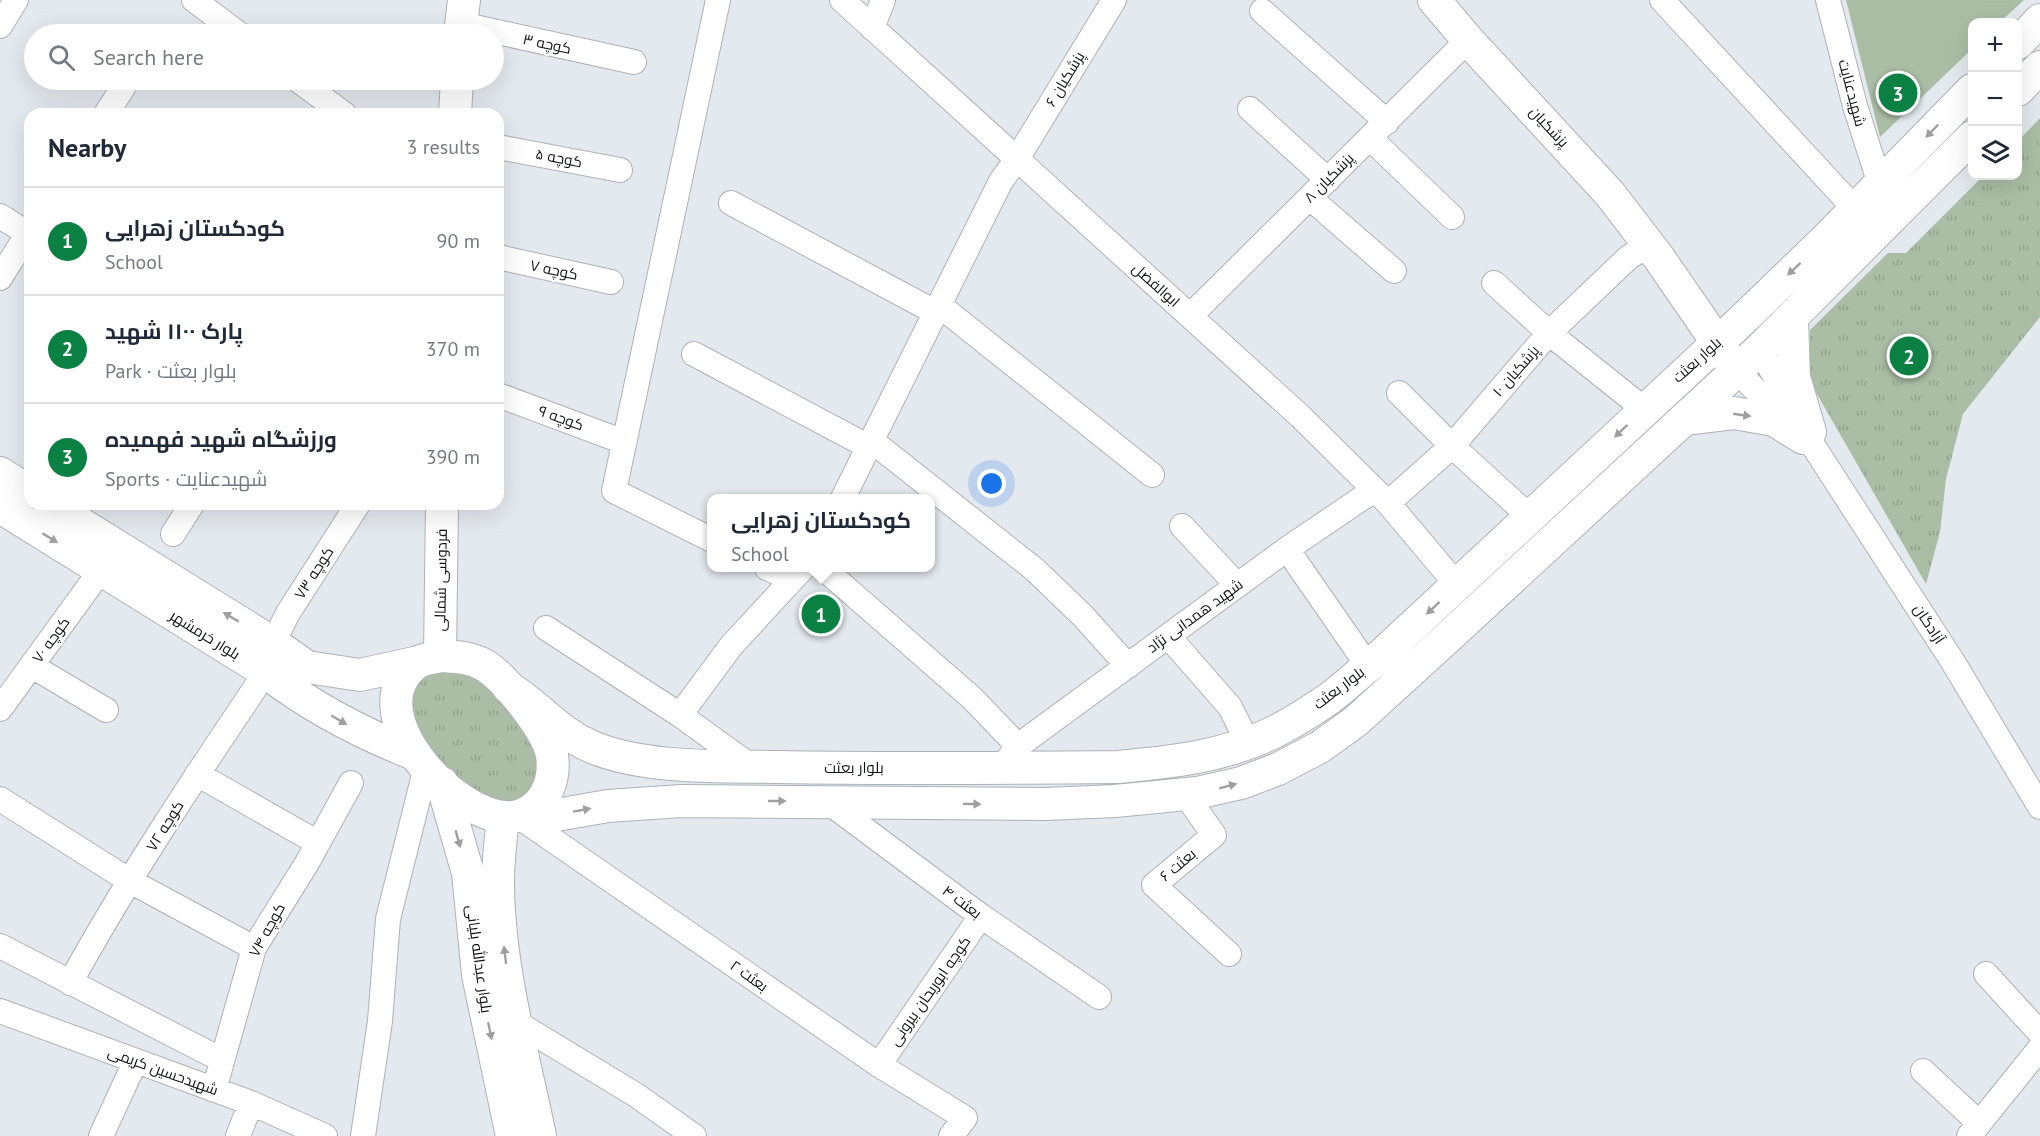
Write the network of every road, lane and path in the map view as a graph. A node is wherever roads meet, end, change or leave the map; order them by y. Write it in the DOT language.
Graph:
graph roads {
  1 [pos="16,0"];
  2 [pos="194,0"];
  3 [pos="718,0"];
  4 [pos="842,0"];
  5 [pos="883,0"];
  6 [pos="1114,0"];
  7 [pos="1434,0"];
  8 [pos="1662,0"];
  9 [pos="1828,0"];
  10 [pos="1262,11"];
  11 [pos="460,13"];
  12 [pos="2040,20"];
  13 [pos="226,24"];
  14 [pos="499,24"];
  15 [pos="504,25"];
  16 [pos="0,26"];
  17 [pos="872,27"];
  18 [pos="2022,39"];
  19 [pos="1468,40"];
  20 [pos="634,62"];
  21 [pos="2040,67"];
  22 [pos="2022,86"];
  23 [pos="121,90"];
  24 [pos="312,90"];
  25 [pos="456,90"];
  26 [pos="1968,94"];
  27 [pos="110,108"];
  28 [pos="336,108"];
  29 [pos="455,108"];
  30 [pos="1250,109"];
  31 [pos="1379,130"];
  32 [pos="1968,141"];
  33 [pos="504,148"];
  34 [pos="1017,159"];
  35 [pos="620,170"];
  36 [pos="1328,180"];
  37 [pos="1880,184"];
  38 [pos="1310,198"];
  39 [pos="731,202"];
  40 [pos="1855,209"];
  41 [pos="0,216"];
  42 [pos="1452,217"];
  43 [pos="24,230"];
  44 [pos="24,241"];
  45 [pos="1654,251"];
  46 [pos="504,257"];
  47 [pos="1394,271"];
  48 [pos="0,278"];
  49 [pos="611,282"];
  50 [pos="1494,283"];
  51 [pos="937,309"];
  52 [pos="1190,316"];
  53 [pos="1792,320"];
  54 [pos="1549,333"];
  55 [pos="1726,333"];
  56 [pos="694,354"];
  57 [pos="1748,361"];
  58 [pos="1399,393"];
  59 [pos="504,397"];
  60 [pos="1644,409"];
  61 [pos="1684,419"];
  62 [pos="1808,438"];
  63 [pos="624,442"];
  64 [pos="871,444"];
  65 [pos="1452,446"];
  66 [pos="0,473"];
  67 [pos="1152,476"];
  68 [pos="24,488"];
  69 [pos="845,494"];
  70 [pos="1381,497"];
  71 [pos="0,507"];
  72 [pos="59,510"];
  73 [pos="188,510"];
  74 [pos="354,510"];
  75 [pos="441,510"];
  76 [pos="1529,516"];
  77 [pos="1182,526"];
  78 [pos="173,534"];
  79 [pos="707,538"];
  80 [pos="1287,549"];
  81 [pos="101,570"];
  82 [pos="829,572"];
  83 [pos="797,573"];
  84 [pos="1237,585"];
  85 [pos="1457,585"];
  86 [pos="546,628"];
  87 [pos="1168,636"];
  88 [pos="273,643"];
  89 [pos="429,659"];
  90 [pos="32,666"];
  91 [pos="1128,666"];
  92 [pos="1368,666"];
  93 [pos="266,672"];
  94 [pos="300,680"];
  95 [pos="508,687"];
  96 [pos="0,709"];
  97 [pos="106,710"];
  98 [pos="680,715"];
  99 [pos="1248,743"];
  100 [pos="1009,757"];
  101 [pos="752,767"];
  102 [pos="427,768"];
  103 [pos="197,774"];
  104 [pos="351,783"];
  105 [pos="1185,794"];
  106 [pos="0,799"];
  107 [pos="828,802"];
  108 [pos="2040,807"];
  109 [pos="515,816"];
  110 [pos="318,843"];
  111 [pos="130,881"];
  112 [pos="981,916"];
  113 [pos="0,946"];
  114 [pos="254,948"];
  115 [pos="1229,954"];
  116 [pos="1986,974"];
  117 [pos="70,983"];
  118 [pos="1099,998"];
  119 [pos="0,1011"];
  120 [pos="517,1023"];
  121 [pos="2040,1033"];
  122 [pos="2040,1048"];
  123 [pos="222,1060"];
  124 [pos="135,1062"];
  125 [pos="879,1065"];
  126 [pos="1923,1071"];
  127 [pos="214,1090"];
  128 [pos="251,1103"];
  129 [pos="1974,1129"];
  130 [pos="101,1136"];
  131 [pos="238,1136"];
  132 [pos="325,1136"];
  133 [pos="363,1136"];
  134 [pos="512,1136"];
  135 [pos="540,1136"];
  136 [pos="694,1136"];
  137 [pos="951,1136"];
  1 -- 16 [label="street"];
  2 -- 13 [label="street"];
  3 -- 63 [label="street"];
  4 -- 17 [label="street, ابوالفضل"];
  5 -- 17 [label="street"];
  6 -- 34 [label="street, پزشکیان ۶"];
  7 -- 19 [label="main road, پزشکیان"];
  8 -- 40 [label="street"];
  9 -- 37 [label="street, شهیدعنایت"];
  10 -- 31 [label="street"];
  11 -- 14 [label="street, کوچه ۳"];
  12 -- 18 [label="main road"];
  15 -- 20 [label="street, کوچه ۳"];
  17 -- 34 [label="street, ابوالفضل"];
  19 -- 31 [label="street, پزشکیان ۸"];
  19 -- 45 [label="main road, پزشکیان"];
  21 -- 22 [label="main road"];
  23 -- 27 [label="street"];
  24 -- 28 [label="street"];
  25 -- 29 [label="main road"];
  26 -- 37 [label="main road, بلوار بعثت, one-way"];
  30 -- 36 [label="street"];
  31 -- 36 [label="street, پزشکیان ۸"];
  31 -- 42 [label="street"];
  32 -- 53 [label="main road"];
  33 -- 35 [label="street, کوچه ۵"];
  34 -- 51 [label="street, پزشکیان ۶"];
  34 -- 52 [label="street, ابوالفضل"];
  36 -- 38 [label="street, پزشکیان ۸"];
  37 -- 40 [label="main road, بلوار بعثت"];
  38 -- 47 [label="street"];
  38 -- 52 [label="street, پزشکیان ۸"];
  39 -- 51 [label="street"];
  40 -- 55 [label="main road, بلوار بعثت, one-way"];
  41 -- 43 [label="street"];
  44 -- 48 [label="street"];
  45 -- 54 [label="street, پزشکیان ۱۰"];
  45 -- 55 [label="main road, پزشکیان"];
  46 -- 49 [label="street, کوچه ۷"];
  50 -- 54 [label="street"];
  51 -- 64 [label="street, پزشکیان ۶"];
  51 -- 67 [label="street"];
  52 -- 70 [label="street, ابوالفضل"];
  53 -- 57 [label="main road"];
  53 -- 62 [label="main road"];
  54 -- 60 [label="street"];
  54 -- 65 [label="street, پزشکیان ۱۰"];
  55 -- 57 [label="main road, پزشکیان"];
  55 -- 60 [label="main road, بلوار بعثت"];
  56 -- 64 [label="street"];
  57 -- 61 [label="main road"];
  57 -- 62 [label="street, آزادگان"];
  58 -- 65 [label="street"];
  59 -- 63 [label="street, کوچه ۹"];
  60 -- 76 [label="main road, بلوار بعثت, one-way"];
  61 -- 62 [label="main road, one-way"];
  105 -- 61 [label="main road, one-way"];
  62 -- 108 [label="street, آزادگان"];
  63 -- 79 [label="street"];
  64 -- 69 [label="street, پزشکیان ۶"];
  64 -- 91 [label="street"];
  65 -- 70 [label="street, پزشکیان ۱۰"];
  65 -- 76 [label="street"];
  66 -- 68 [label="main road"];
  70 -- 80 [label="street, شهید همدانی نژاد"];
  70 -- 85 [label="street, ابوالفضل"];
  71 -- 81 [label="main road, بلوار خرمشهر, one-way"];
  88 -- 72 [label="main road, بلوار خرمشهر, one-way"];
  73 -- 78 [label="street"];
  74 -- 88 [label="street, کوچه ۷۳"];
  75 -- 89 [label="main road, فردوسی شمالی"];
  76 -- 85 [label="main road, بلوار بعثت"];
  77 -- 84 [label="street"];
  80 -- 84 [label="street, شهید همدانی نژاد"];
  80 -- 92 [label="street"];
  81 -- 90 [label="street, کوچه ۷۰"];
  81 -- 93 [label="main road, بلوار خرمشهر"];
  82 -- 100 [label="street"];
  83 -- 98 [label="street"];
  84 -- 87 [label="street, شهید همدانی نژاد"];
  85 -- 92 [label="main road, بلوار بعثت, one-way"];
  86 -- 98 [label="street"];
  87 -- 91 [label="street, شهید همدانی نژاد"];
  87 -- 99 [label="street"];
  88 -- 94 [label="main road, بلوار خرمشهر"];
  89 -- 94 [label="main road, بلوار خرمشهر"];
  89 -- 95 [label="main road"];
  89 -- 102 [label="main road"];
  90 -- 96 [label="street, کوچه ۷۰"];
  90 -- 97 [label="street"];
  91 -- 100 [label="street, شهید همدانی نژاد"];
  92 -- 99 [label="main road, بلوار بعثت"];
  93 -- 94 [label="main road, بلوار خرمشهر"];
  93 -- 103 [label="street, کوچه ۷۲"];
  94 -- 102 [label="main road, بلوار خرمشهر, one-way"];
  95 -- 101 [label="main road, بلوار بعثت"];
  95 -- 109 [label="main road"];
  98 -- 101 [label="street"];
  99 -- 100 [label="main road, بلوار بعثت"];
  100 -- 101 [label="main road, بلوار بعثت"];
  102 -- 109 [label="main road"];
  102 -- 133 [label="street"];
  102 -- 134 [label="main road, بلوار عبدالله بلیانی, one-way"];
  103 -- 110 [label="street"];
  103 -- 111 [label="street, کوچه ۷۲"];
  104 -- 110 [label="street, کوچه ۷۴"];
  107 -- 105 [label="main road, one-way"];
  105 -- 115 [label="street, بعثت ۶"];
  106 -- 111 [label="street"];
  109 -- 107 [label="main road, one-way"];
  107 -- 112 [label="street, بعثت ۴"];
  120 -- 109 [label="main road, بلوار عبدالله بلیانی, one-way"];
  109 -- 125 [label="street, بعثت ۲"];
  110 -- 114 [label="street, کوچه ۷۴"];
  111 -- 114 [label="street"];
  111 -- 117 [label="street, کوچه ۷۲"];
  112 -- 118 [label="street, بعثت ۴"];
  112 -- 125 [label="street, کوچه ابوریحان بیرونی"];
  113 -- 117 [label="street"];
  114 -- 123 [label="street, کوچه ۷۴"];
  116 -- 121 [label="street"];
  117 -- 123 [label="street"];
  119 -- 124 [label="street, شهیدحسین کریمی"];
  120 -- 135 [label="main road, بلوار عبدالله بلیانی"];
  120 -- 136 [label="street"];
  122 -- 129 [label="street"];
  123 -- 127 [label="street, کوچه ۷۴"];
  124 -- 127 [label="street, شهیدحسین کریمی"];
  124 -- 130 [label="street"];
  125 -- 137 [label="street, بعثت ۲"];
  126 -- 129 [label="street"];
  127 -- 128 [label="street, شهیدحسین کریمی"];
  128 -- 131 [label="street"];
  128 -- 132 [label="street, شهیدحسین کریمی"];
}
